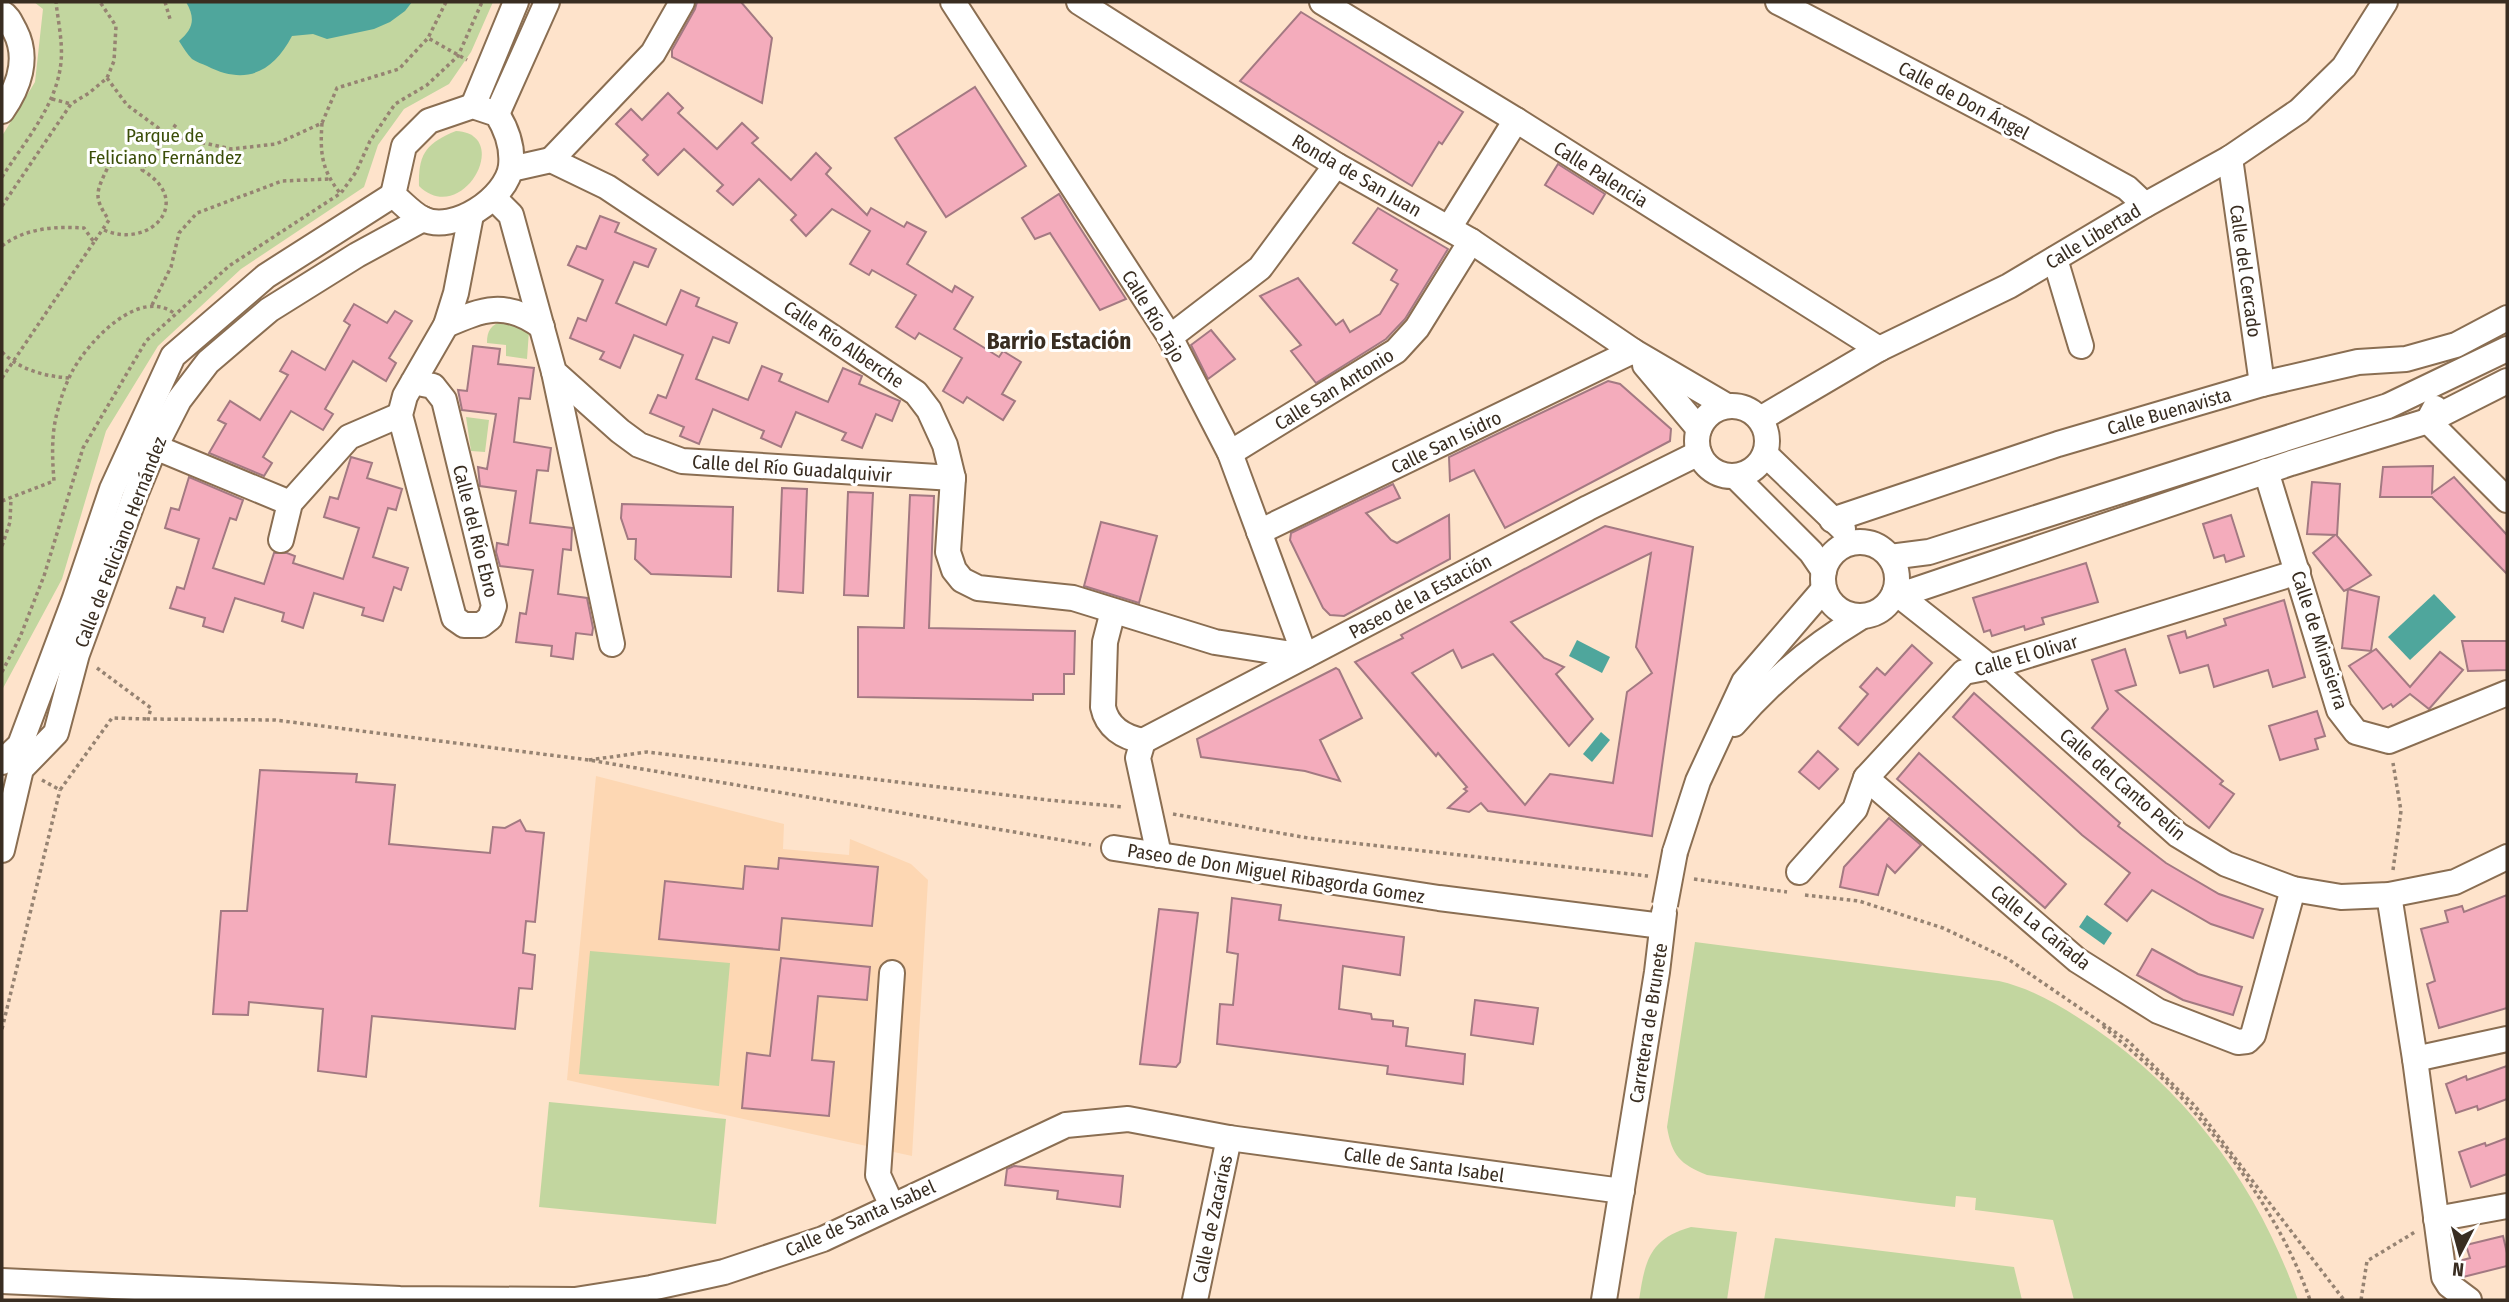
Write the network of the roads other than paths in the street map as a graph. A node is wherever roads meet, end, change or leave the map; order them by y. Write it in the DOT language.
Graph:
graph roads {
  1 [pos="516,2"];
  2 [pos="547,2"];
  3 [pos="682,2"];
  4 [pos="953,2"];
  5 [pos="1079,2"];
  6 [pos="1322,2"];
  7 [pos="1778,2"];
  8 [pos="2385,2"];
  9 [pos="1354,10"];
  10 [pos="2,13"];
  11 [pos="473,106"];
  12 [pos="2,111"];
  13 [pos="498,114"];
  14 [pos="1516,120"];
  15 [pos="2230,158"];
  16 [pos="551,160"];
  17 [pos="1336,164"];
  18 [pos="511,169"];
  19 [pos="393,195"];
  20 [pos="494,198"];
  21 [pos="2145,205"];
  22 [pos="471,215"];
  23 [pos="423,219"];
  24 [pos="1449,228"];
  25 [pos="1471,241"];
  26 [pos="2055,259"];
  27 [pos="2507,318"];
  28 [pos="446,325"];
  29 [pos="542,327"];
  30 [pos="1170,337"];
  31 [pos="2081,346"];
  32 [pos="1879,349"];
  33 [pos="2507,349"];
  34 [pos="1633,352"];
  35 [pos="2507,367"];
  36 [pos="554,372"];
  37 [pos="2507,381"];
  38 [pos="413,382"];
  39 [pos="2262,384"];
  40 [pos="1727,406"];
  41 [pos="400,415"];
  42 [pos="1760,419"];
  43 [pos="2428,421"];
  44 [pos="1699,441"];
  45 [pos="155,447"];
  46 [pos="1230,453"];
  47 [pos="1765,454"];
  48 [pos="2266,471"];
  49 [pos="1735,476"];
  50 [pos="953,478"];
  51 [pos="2507,500"];
  52 [pos="290,503"];
  53 [pos="1832,520"];
  54 [pos="1259,532"];
  55 [pos="281,540"];
  56 [pos="1860,542"];
  57 [pos="1890,556"];
  58 [pos="2298,572"];
  59 [pos="1824,580"];
  60 [pos="1895,592"];
  61 [pos="1114,611"];
  62 [pos="1861,617"];
  63 [pos="612,644"];
  64 [pos="1305,656"];
  65 [pos="1990,667"];
  66 [pos="2507,693"];
  67 [pos="1143,741"];
  68 [pos="1711,751"];
  69 [pos="11,765"];
  70 [pos="1866,778"];
  71 [pos="1114,848"];
  72 [pos="2,850"];
  73 [pos="1159,855"];
  74 [pos="2507,857"];
  75 [pos="1799,872"];
  76 [pos="2293,889"];
  77 [pos="2389,895"];
  78 [pos="1664,916"];
  79 [pos="892,973"];
  80 [pos="2507,1039"];
  81 [pos="2415,1059"];
  82 [pos="1229,1138"];
  83 [pos="1622,1191"];
  84 [pos="892,1206"];
  85 [pos="2507,1206"];
  86 [pos="2436,1219"];
  87 [pos="2,1281"];
  88 [pos="1195,1300"];
  89 [pos="1604,1300"];
  90 [pos="2469,1300"];
  1 -- 11 [label="street"];
  2 -- 13 [label="street"];
  3 -- 16 [label="street"];
  4 -- 30 [label="street, Calle Río Tajo"];
  5 -- 17 [label="street, Ronda de San Juan"];
  6 -- 9 [label="street, Calle Palencia"];
  7 -- 21 [label="street, Calle de Don Ángel"];
  8 -- 15 [label="street, Calle Libertad"];
  9 -- 14 [label="street, Calle Palencia"];
  10 -- 12 [label="street"];
  11 -- 13 [label="street"];
  11 -- 19 [label="street"];
  13 -- 18 [label="street"];
  14 -- 24 [label="street"];
  14 -- 32 [label="street, Calle Palencia"];
  15 -- 21 [label="street, Calle Libertad"];
  15 -- 39 [label="street, Calle del Cercado"];
  16 -- 18 [label="street"];
  16 -- 50 [label="street, Calle Río Alberche"];
  17 -- 24 [label="street, Ronda de San Juan"];
  17 -- 30 [label="street"];
  18 -- 20 [label="street"];
  19 -- 23 [label="street"];
  19 -- 69 [label="street, Calle de Feliciano Hernández"];
  20 -- 22 [label="street"];
  20 -- 29 [label="street"];
  21 -- 26 [label="street, Calle Libertad"];
  22 -- 23 [label="street"];
  22 -- 28 [label="street"];
  23 -- 45 [label="street, Calle de Feliciano Hernández"];
  24 -- 25 [label="street, Ronda de San Juan"];
  25 -- 34 [label="street, Ronda de San Juan"];
  25 -- 46 [label="street, Calle San Antonio"];
  26 -- 31 [label="street"];
  26 -- 32 [label="street, Calle Libertad"];
  27 -- 39 [label="street, Calle Buenavista"];
  28 -- 29 [label="street"];
  28 -- 38 [label="street"];
  29 -- 36 [label="street"];
  30 -- 46 [label="street, Calle Río Tajo"];
  32 -- 42 [label="street, Calle Libertad"];
  33 -- 57 [label="street"];
  34 -- 40 [label="street, Ronda de San Juan"];
  34 -- 44 [label="street, Ronda de San Juan"];
  34 -- 54 [label="street, Calle San Isidro"];
  35 -- 43 [label="street"];
  36 -- 50 [label="street, Calle del Río Guadalquivir"];
  36 -- 63 [label="street"];
  37 -- 43 [label="street"];
  38 -- 41 [label="street"];
  38 -- 41 [label="street, Calle del Río Ebro"];
  39 -- 53 [label="street, Calle Buenavista"];
  40 -- 42 [label="street, Ronda de San Juan"];
  40 -- 44 [label="street"];
  41 -- 52 [label="street"];
  42 -- 47 [label="street"];
  43 -- 48 [label="street"];
  43 -- 51 [label="street"];
  44 -- 49 [label="street, Ronda de San Juan"];
  44 -- 64 [label="street, Paseo de la Estación"];
  45 -- 52 [label="street"];
  45 -- 69 [label="street, Calle de Feliciano Hernández"];
  46 -- 54 [label="street, Calle Río Tajo"];
  47 -- 49 [label="street"];
  47 -- 53 [label="street"];
  48 -- 58 [label="street, Calle de Mirasierra"];
  48 -- 60 [label="street"];
  49 -- 59 [label="street, Ronda de San Juan"];
  50 -- 61 [label="street, Calle Río Alberche"];
  52 -- 55 [label="street"];
  53 -- 56 [label="street"];
  54 -- 64 [label="street, Calle Río Tajo"];
  56 -- 57 [label="street"];
  56 -- 59 [label="street"];
  57 -- 60 [label="street"];
  58 -- 65 [label="street, Calle El Olivar"];
  58 -- 66 [label="street, Calle de Mirasierra"];
  59 -- 62 [label="street"];
  59 -- 68 [label="street, Carretera de Brunete"];
  60 -- 62 [label="street"];
  60 -- 65 [label="street, Calle del Canto Pelín"];
  61 -- 64 [label="street, Calle Río Alberche"];
  61 -- 67 [label="street"];
  62 -- 68 [label="street, Carretera de Brunete"];
  64 -- 67 [label="street, Paseo de la Estación"];
  65 -- 70 [label="street, Calle El Olivar"];
  65 -- 76 [label="street, Calle del Canto Pelín"];
  67 -- 73 [label="street"];
  68 -- 78 [label="street, Carretera de Brunete, bridge"];
  69 -- 72 [label="street, Calle de Feliciano Hernández"];
  70 -- 75 [label="street, Calle El Olivar"];
  70 -- 76 [label="street, Calle La Cañada"];
  71 -- 73 [label="street, Paseo de Don Miguel Ribagorda Gomez"];
  73 -- 78 [label="street, Paseo de Don Miguel Ribagorda Gomez"];
  74 -- 77 [label="street, Calle del Canto Pelín"];
  76 -- 77 [label="street, Calle del Canto Pelín"];
  77 -- 81 [label="street"];
  78 -- 83 [label="street, Carretera de Brunete"];
  79 -- 84 [label="street"];
  80 -- 81 [label="street"];
  81 -- 86 [label="street"];
  82 -- 83 [label="street, Calle de Santa Isabel"];
  82 -- 84 [label="street, Calle de Santa Isabel"];
  82 -- 88 [label="street, Calle de Zacarías"];
  83 -- 89 [label="street, Carretera de Brunete"];
  84 -- 87 [label="street, Calle de Santa Isabel"];
  85 -- 86 [label="street"];
  86 -- 90 [label="street"];
}
